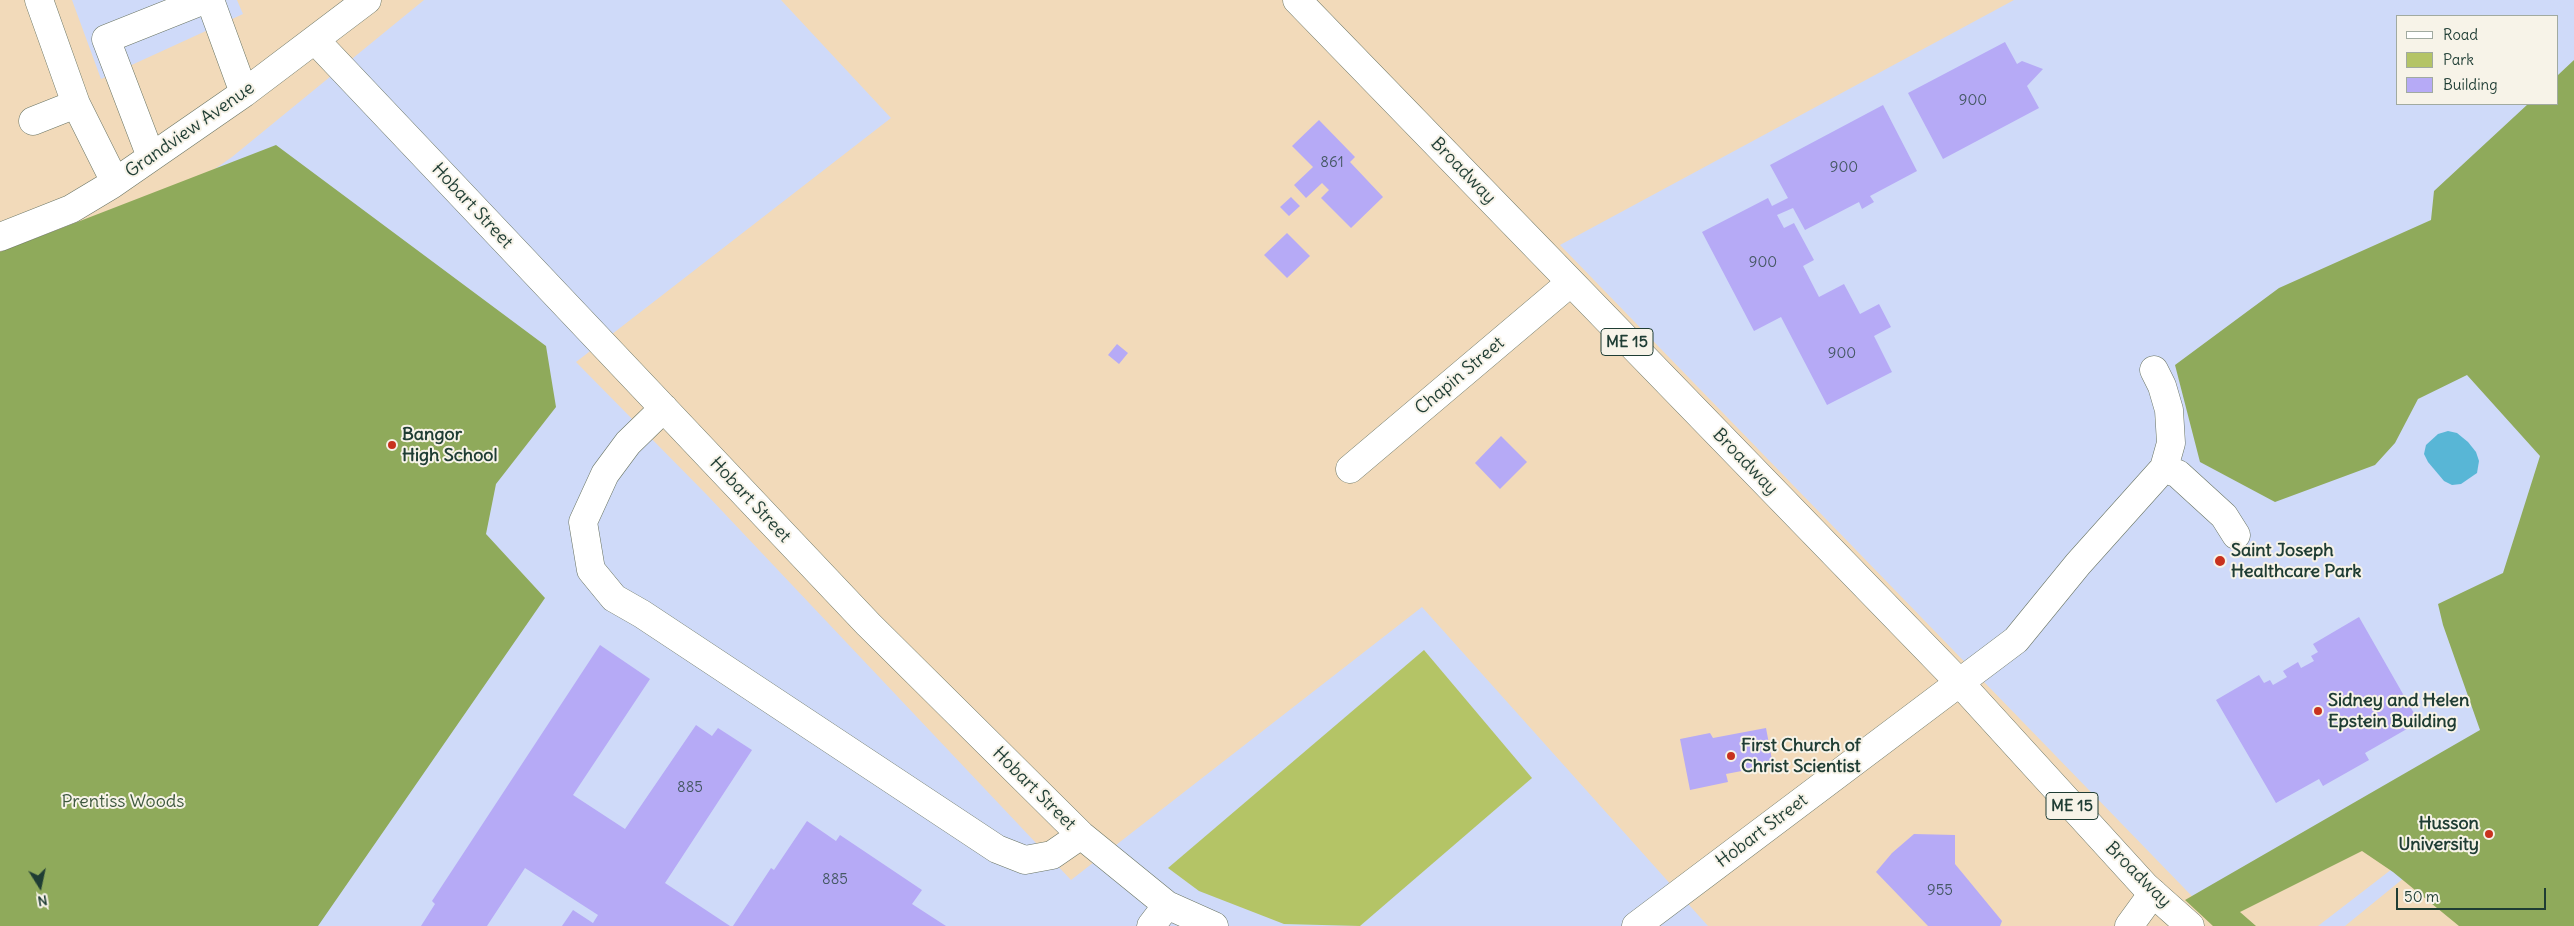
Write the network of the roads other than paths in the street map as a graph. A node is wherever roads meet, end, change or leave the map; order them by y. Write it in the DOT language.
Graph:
graph roads {
  1 [pos="39,0"];
  2 [pos="204,0"];
  3 [pos="210,0"];
  4 [pos="366,0"];
  5 [pos="1297,0"];
  6 [pos="164,7"];
  7 [pos="315,40"];
  8 [pos="244,93"];
  9 [pos="76,104"];
  10 [pos="33,122"];
  11 [pos="151,157"];
  12 [pos="115,182"];
  13 [pos="0,237"];
  14 [pos="1570,284"];
  15 [pos="2154,370"];
  16 [pos="664,408"];
  17 [pos="2164,468"];
  18 [pos="1350,469"];
  19 [pos="2236,535"];
  20 [pos="1959,682"];
  21 [pos="1081,835"];
  22 [pos="2153,893"];
  23 [pos="1159,916"];
  24 [pos="1214,926"];
  25 [pos="1636,926"];
  26 [pos="2129,926"];
  27 [pos="2190,926"];
  1 -- 9 [label="street"];
  2 -- 6 [label="street"];
  3 -- 8 [label="street"];
  4 -- 7 [label="street, Grandview Avenue"];
  5 -- 14 [label="street, Broadway / ME 15"];
  6 -- 11 [label="street"];
  7 -- 8 [label="street, Grandview Avenue"];
  7 -- 16 [label="street, Hobart Street"];
  8 -- 11 [label="street, Grandview Avenue"];
  9 -- 10 [label="street"];
  9 -- 12 [label="street"];
  11 -- 12 [label="street, Grandview Avenue"];
  12 -- 13 [label="street, Grandview Avenue"];
  14 -- 18 [label="street, Chapin Street"];
  14 -- 20 [label="street, Broadway / ME 15"];
  15 -- 17 [label="street"];
  16 -- 21 [label="street, Hobart Street"];
  16 -- 21 [label="street"];
  17 -- 19 [label="street"];
  17 -- 20 [label="street, Hobart Street"];
  20 -- 22 [label="street, Broadway / ME 15"];
  20 -- 25 [label="street, Hobart Street"];
  21 -- 23 [label="street, Hobart Street"];
  22 -- 26 [label="street"];
  22 -- 27 [label="street, Broadway / ME 15"];
  23 -- 24 [label="street, Hobart Street"];
}
